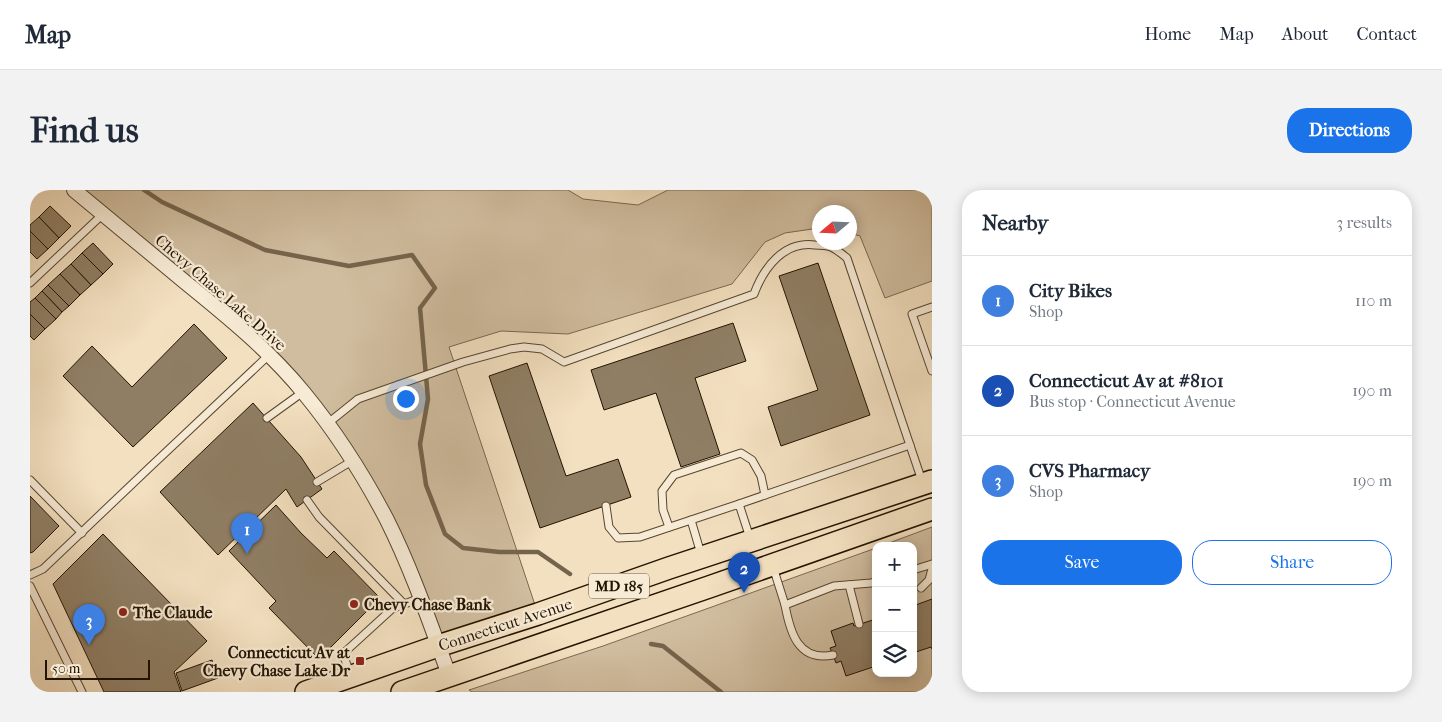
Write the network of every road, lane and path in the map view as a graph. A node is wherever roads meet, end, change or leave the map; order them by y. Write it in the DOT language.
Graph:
graph roads {
  1 [pos="74,190"];
  2 [pos="103,214"];
  3 [pos="30,283"];
  4 [pos="932,307"];
  5 [pos="269,355"];
  6 [pos="932,371"];
  7 [pos="303,392"];
  8 [pos="267,418"];
  9 [pos="327,424"];
  10 [pos="910,445"];
  11 [pos="352,461"];
  12 [pos="30,480"];
  13 [pos="317,482"];
  14 [pos="928,482"];
  15 [pos="766,495"];
  16 [pos="307,500"];
  17 [pos="739,504"];
  18 [pos="606,506"];
  19 [pos="931,511"];
  20 [pos="691,520"];
  21 [pos="669,527"];
  22 [pos="82,533"];
  23 [pos="750,541"];
  24 [pos="702,557"];
  25 [pos="932,564"];
  26 [pos="772,565"];
  27 [pos="917,569"];
  28 [pos="932,569"];
  29 [pos="30,575"];
  30 [pos="872,584"];
  31 [pos="849,585"];
  32 [pos="30,586"];
  33 [pos="921,588"];
  34 [pos="420,598"];
  35 [pos="404,604"];
  36 [pos="785,605"];
  37 [pos="859,624"];
  38 [pos="438,646"];
  39 [pos="833,655"];
  40 [pos="449,675"];
  41 [pos="351,676"];
  42 [pos="82,692"];
  43 [pos="306,692"];
  44 [pos="402,692"];
  1 -- 2 [label="street, Chevy Chase Lake Drive"];
  2 -- 3 [label="lane"];
  2 -- 5 [label="street, Chevy Chase Lake Drive"];
  4 -- 6 [label="lane"];
  5 -- 7 [label="street, Chevy Chase Lake Drive"];
  5 -- 22 [label="lane"];
  7 -- 8 [label="lane"];
  7 -- 9 [label="street, Chevy Chase Lake Drive"];
  9 -- 10 [label="lane"];
  9 -- 11 [label="street, Chevy Chase Lake Drive"];
  10 -- 14 [label="lane"];
  10 -- 15 [label="lane"];
  11 -- 13 [label="lane"];
  11 -- 34 [label="street, Chevy Chase Lake Drive"];
  12 -- 22 [label="lane"];
  14 -- 23 [label="main road, Connecticut Avenue / MD 185"];
  15 -- 17 [label="lane"];
  15 -- 21 [label="lane"];
  16 -- 35 [label="lane"];
  17 -- 20 [label="lane"];
  17 -- 23 [label="lane"];
  18 -- 21 [label="lane"];
  19 -- 26 [label="main road, Connecticut Avenue / MD 185"];
  20 -- 21 [label="lane"];
  20 -- 24 [label="lane"];
  22 -- 29 [label="lane"];
  23 -- 24 [label="main road, Connecticut Avenue / MD 185"];
  24 -- 38 [label="main road, Connecticut Avenue / MD 185"];
  25 -- 27 [label="lane"];
  26 -- 36 [label="lane"];
  26 -- 40 [label="main road, Connecticut Avenue / MD 185"];
  28 -- 33 [label="lane"];
  30 -- 31 [label="lane"];
  31 -- 36 [label="lane"];
  31 -- 37 [label="lane"];
  32 -- 42 [label="lane"];
  34 -- 35 [label="lane"];
  34 -- 38 [label="street, Chevy Chase Lake Drive"];
  35 -- 41 [label="lane"];
  36 -- 39 [label="lane"];
  38 -- 40 [label="street, Chevy Chase Lake Drive"];
  38 -- 41 [label="main road, Connecticut Avenue / MD 185"];
  40 -- 44 [label="main road, Connecticut Avenue / MD 185"];
  41 -- 43 [label="main road, Connecticut Avenue / MD 185"];
}
